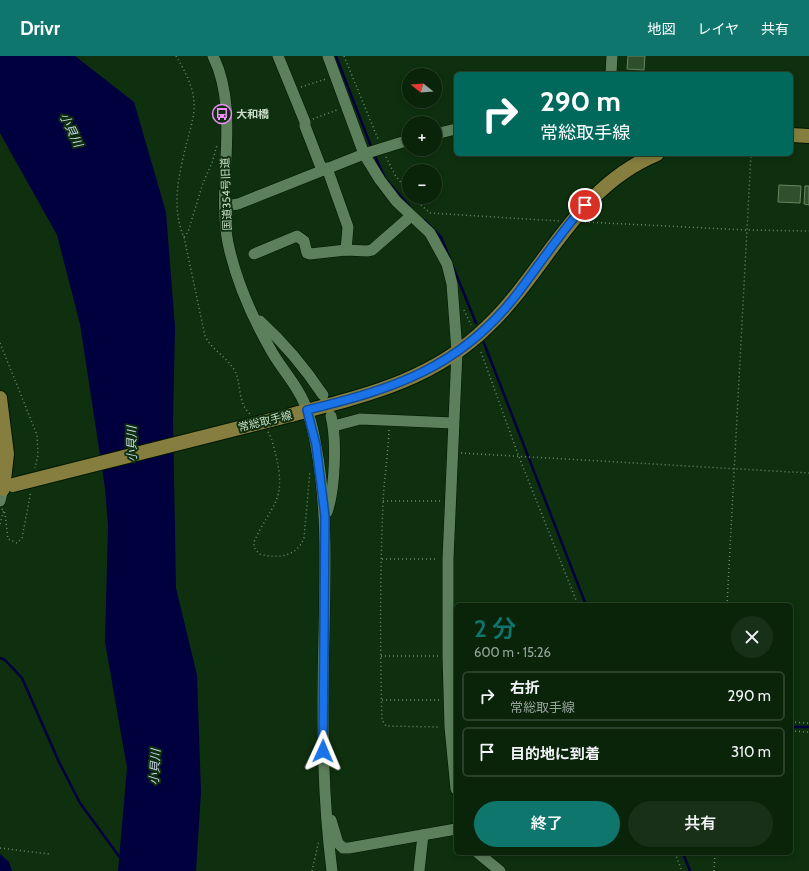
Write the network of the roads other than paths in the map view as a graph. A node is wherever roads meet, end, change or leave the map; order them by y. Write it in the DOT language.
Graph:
graph roads {
  1 [pos="213,56"];
  2 [pos="278,56"];
  3 [pos="328,56"];
  4 [pos="612,56"];
  5 [pos="611,72"];
  6 [pos="454,129"];
  7 [pos="442,132"];
  8 [pos="793,135"];
  9 [pos="809,136"];
  10 [pos="402,142"];
  11 [pos="373,151"];
  12 [pos="651,156"];
  13 [pos="325,169"];
  14 [pos="224,206"];
  15 [pos="410,216"];
  16 [pos="346,250"];
  17 [pos="254,254"];
  18 [pos="256,318"];
  19 [pos="457,352"];
  20 [pos="323,395"];
  21 [pos="0,398"];
  22 [pos="307,410"];
  23 [pos="453,423"];
  24 [pos="4,495"];
  25 [pos="325,516"];
  26 [pos="454,768"];
  27 [pos="327,815"];
  28 [pos="454,829"];
  29 [pos="424,835"];
  30 [pos="480,855"];
  31 [pos="332,871"];
  32 [pos="419,871"];
  33 [pos="500,871"];
  1 -- 14 [label="street, 国道354号旧道"];
  2 -- 13 [label="street"];
  3 -- 11 [label="street"];
  4 -- 5 [label="street"];
  6 -- 7 [label="street"];
  8 -- 9 [label="main road"];
  10 -- 11 [label="street"];
  11 -- 13 [label="street"];
  11 -- 15 [label="street"];
  12 -- 19 [label="main road, 常総取手線"];
  13 -- 14 [label="street"];
  13 -- 16 [label="street"];
  14 -- 18 [label="street, 国道354号旧道"];
  15 -- 16 [label="street"];
  15 -- 19 [label="street"];
  16 -- 17 [label="street"];
  18 -- 20 [label="street"];
  18 -- 22 [label="street, 国道354号旧道"];
  19 -- 22 [label="main road, 常総取手線"];
  19 -- 23 [label="street"];
  21 -- 24 [label="main road"];
  22 -- 24 [label="main road, 常総取手線, bridge"];
  22 -- 25 [label="street, 国道354号旧道"];
  23 -- 25 [label="street"];
  23 -- 26 [label="street"];
  25 -- 27 [label="street"];
  27 -- 29 [label="street"];
  27 -- 31 [label="street"];
  28 -- 29 [label="street"];
  29 -- 32 [label="street"];
  30 -- 33 [label="street"];
}
